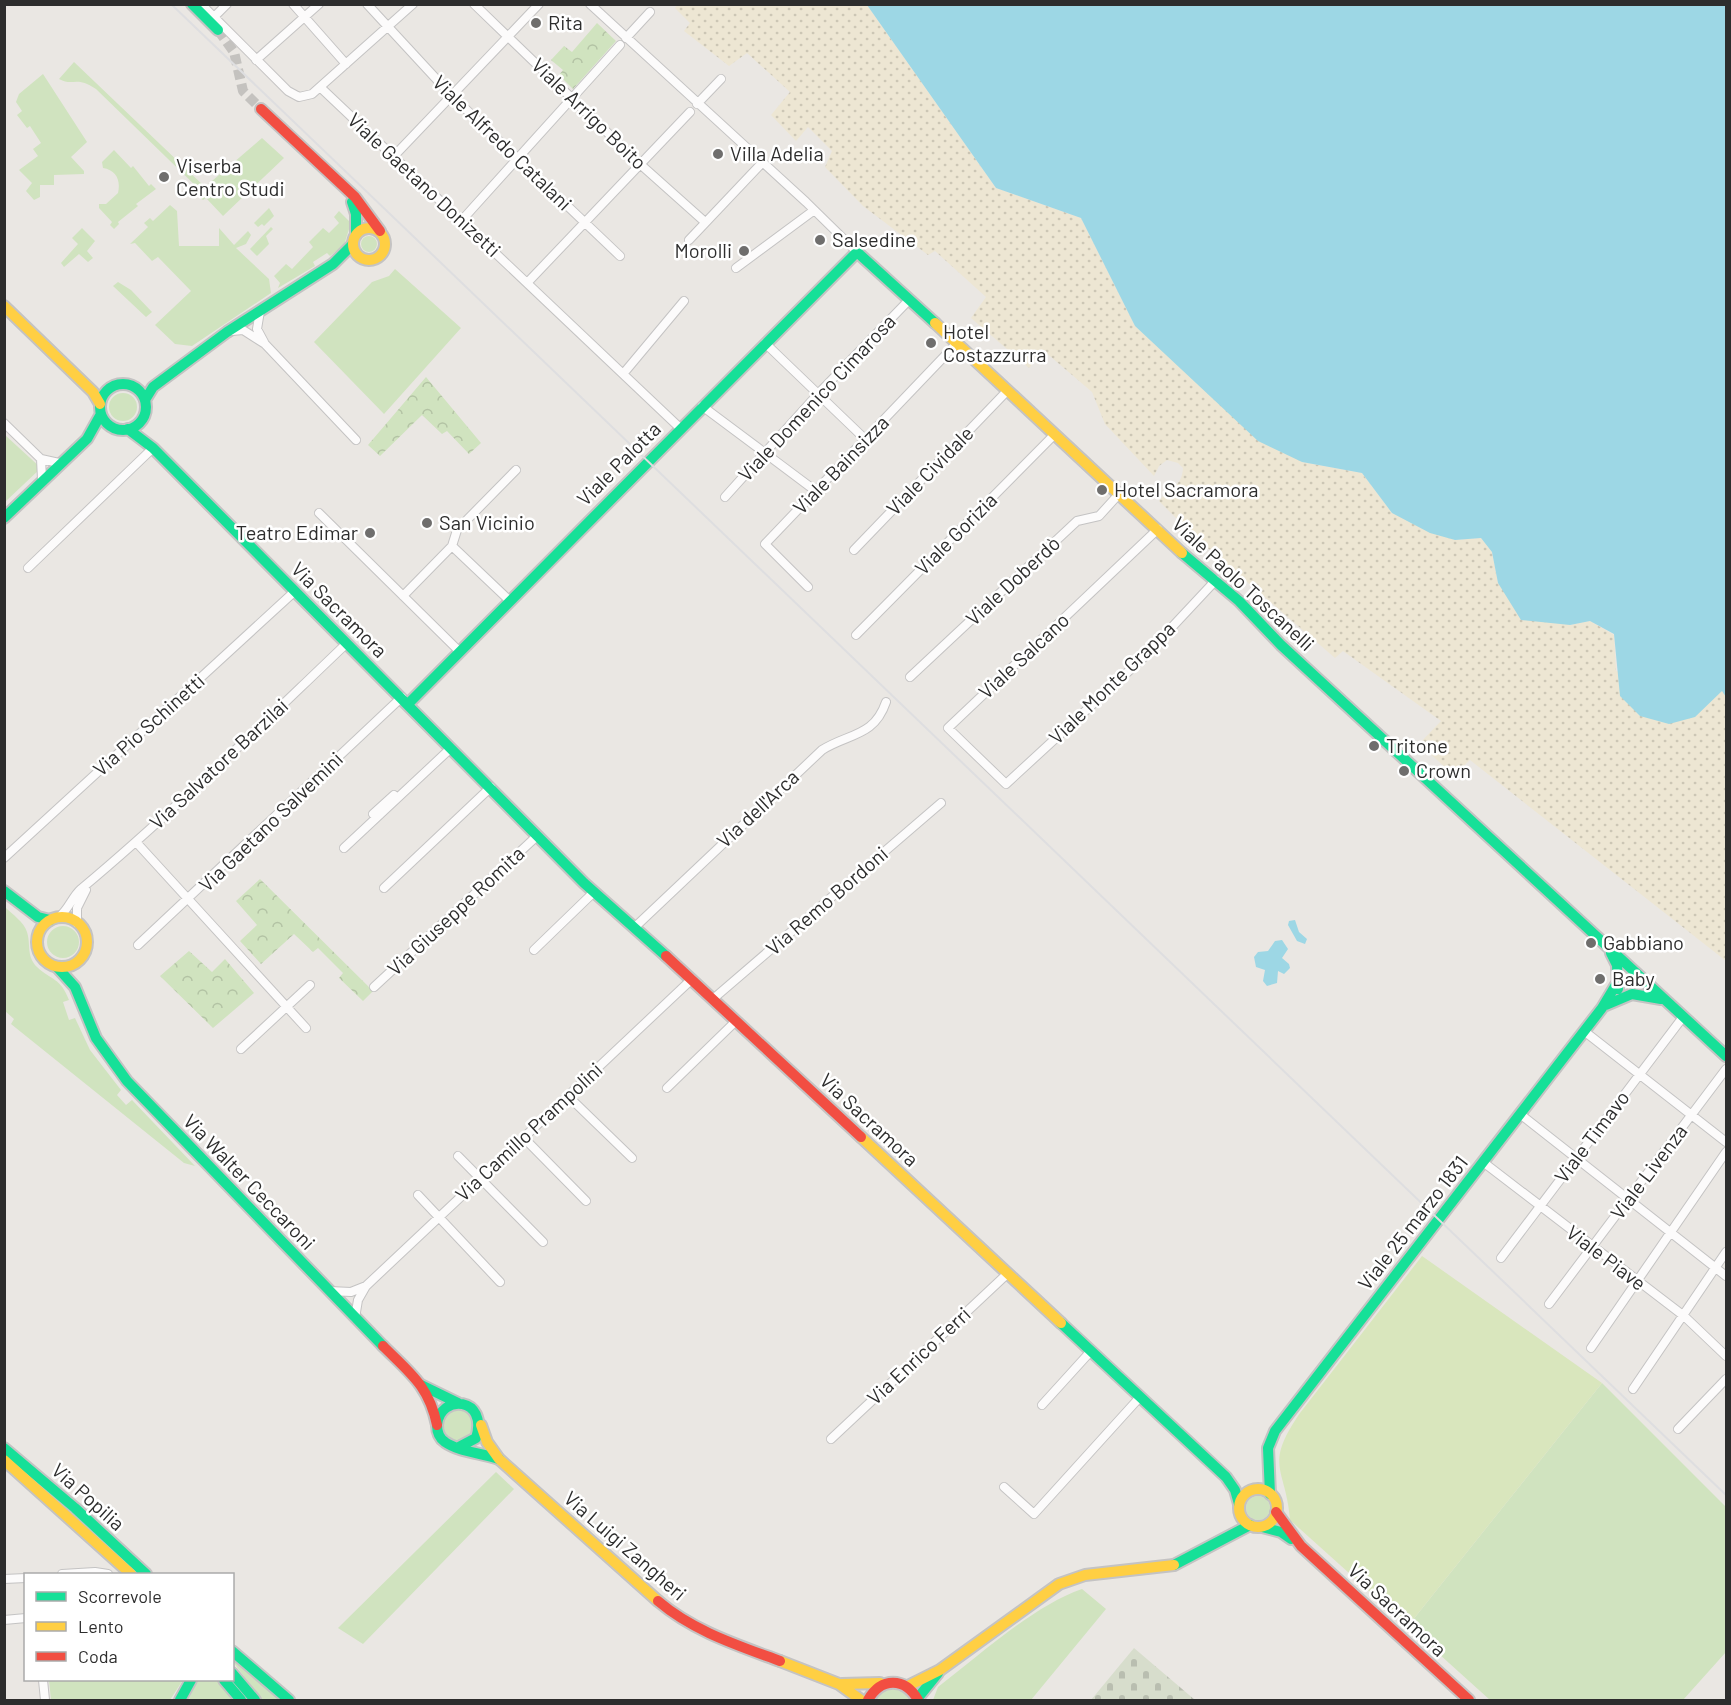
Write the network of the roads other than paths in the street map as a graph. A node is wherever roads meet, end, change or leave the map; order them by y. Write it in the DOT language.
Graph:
graph roads {
  1 [pos="192,4"];
  2 [pos="201,4"];
  3 [pos="227,4"];
  4 [pos="293,4"];
  5 [pos="319,4"];
  6 [pos="367,4"];
  7 [pos="413,4"];
  8 [pos="474,4"];
  9 [pos="539,4"];
  10 [pos="590,4"];
  11 [pos="650,12"];
  12 [pos="214,17"];
  13 [pos="304,18"];
  14 [pos="386,27"];
  15 [pos="218,30"];
  16 [pos="508,37"];
  17 [pos="626,38"];
  18 [pos="620,45"];
  19 [pos="256,60"];
  20 [pos="346,64"];
  21 [pos="721,80"];
  22 [pos="320,87"];
  23 [pos="452,96"];
  24 [pos="572,99"];
  25 [pos="697,104"];
  26 [pos="261,109"];
  27 [pos="690,112"];
  28 [pos="394,156"];
  29 [pos="519,158"];
  30 [pos="640,164"];
  31 [pos="761,164"];
  32 [pos="344,188"];
  33 [pos="813,211"];
  34 [pos="462,220"];
  35 [pos="705,222"];
  36 [pos="584,224"];
  37 [pos="380,231"];
  38 [pos="355,239"];
  39 [pos="688,240"];
  40 [pos="857,252"];
  41 [pos="359,256"];
  42 [pos="620,256"];
  43 [pos="736,268"];
  44 [pos="326,269"];
  45 [pos="528,282"];
  46 [pos="909,300"];
  47 [pos="684,301"];
  48 [pos="4,306"];
  49 [pos="260,311"];
  50 [pos="227,332"];
  51 [pos="958,342"];
  52 [pos="765,343"];
  53 [pos="212,344"];
  54 [pos="265,344"];
  55 [pos="623,374"];
  56 [pos="77,376"];
  57 [pos="133,386"];
  58 [pos="110,388"];
  59 [pos="1007,391"];
  60 [pos="817,395"];
  61 [pos="145,400"];
  62 [pos="702,406"];
  63 [pos="100,409"];
  64 [pos="141,421"];
  65 [pos="4,423"];
  66 [pos="114,428"];
  67 [pos="680,428"];
  68 [pos="128,429"];
  69 [pos="1055,434"];
  70 [pos="87,439"];
  71 [pos="356,440"];
  72 [pos="866,440"];
  73 [pos="153,448"];
  74 [pos="765,452"];
  75 [pos="70,455"];
  76 [pos="41,459"];
  77 [pos="59,463"];
  78 [pos="516,470"];
  79 [pos="42,479"];
  80 [pos="34,489"];
  81 [pos="817,492"];
  82 [pos="1119,494"];
  83 [pos="725,497"];
  84 [pos="319,513"];
  85 [pos="4,518"];
  86 [pos="1158,529"];
  87 [pos="452,546"];
  88 [pos="854,550"];
  89 [pos="28,568"];
  90 [pos="1216,580"];
  91 [pos="808,587"];
  92 [pos="294,592"];
  93 [pos="403,596"];
  94 [pos="509,600"];
  95 [pos="856,634"];
  96 [pos="346,644"];
  97 [pos="459,651"];
  98 [pos="910,677"];
  99 [pos="405,700"];
  100 [pos="886,702"];
  101 [pos="450,747"];
  102 [pos="1006,784"];
  103 [pos="491,787"];
  104 [pos="941,803"];
  105 [pos="373,814"];
  106 [pos="537,836"];
  107 [pos="136,842"];
  108 [pos="344,848"];
  109 [pos="4,858"];
  110 [pos="90,884"];
  111 [pos="384,888"];
  112 [pos="4,891"];
  113 [pos="594,892"];
  114 [pos="188,901"];
  115 [pos="19,904"];
  116 [pos="55,919"];
  117 [pos="77,923"];
  118 [pos="635,927"];
  119 [pos="38,934"];
  120 [pos="1605,943"];
  121 [pos="138,945"];
  122 [pos="534,950"];
  123 [pos="80,960"];
  124 [pos="57,967"];
  125 [pos="1639,974"];
  126 [pos="692,979"];
  127 [pos="1618,980"];
  128 [pos="310,985"];
  129 [pos="75,987"];
  130 [pos="374,987"];
  131 [pos="1637,994"];
  132 [pos="1625,995"];
  133 [pos="713,999"];
  134 [pos="1664,1000"];
  135 [pos="285,1006"];
  136 [pos="1602,1008"];
  137 [pos="1683,1017"];
  138 [pos="736,1021"];
  139 [pos="306,1028"];
  140 [pos="1584,1031"];
  141 [pos="241,1048"];
  142 [pos="1726,1056"];
  143 [pos="1726,1069"];
  144 [pos="1639,1075"];
  145 [pos="667,1088"];
  146 [pos="568,1096"];
  147 [pos="1520,1114"];
  148 [pos="1691,1115"];
  149 [pos="524,1137"];
  150 [pos="1726,1142"];
  151 [pos="1726,1152"];
  152 [pos="459,1156"];
  153 [pos="632,1158"];
  154 [pos="1576,1158"];
  155 [pos="1483,1162"];
  156 [pos="480,1178"];
  157 [pos="418,1195"];
  158 [pos="1629,1200"];
  159 [pos="586,1201"];
  160 [pos="1539,1207"];
  161 [pos="439,1217"];
  162 [pos="1672,1233"];
  163 [pos="543,1242"];
  164 [pos="1592,1247"];
  165 [pos="1726,1252"];
  166 [pos="1501,1258"];
  167 [pos="1717,1266"];
  168 [pos="1007,1274"];
  169 [pos="1726,1276"];
  170 [pos="500,1282"];
  171 [pos="1638,1282"];
  172 [pos="366,1286"];
  173 [pos="330,1292"];
  174 [pos="1549,1304"];
  175 [pos="1684,1316"];
  176 [pos="355,1318"];
  177 [pos="1591,1348"];
  178 [pos="1091,1351"];
  179 [pos="1726,1356"];
  180 [pos="1726,1379"];
  181 [pos="421,1385"];
  182 [pos="1633,1389"];
  183 [pos="1140,1397"];
  184 [pos="459,1403"];
  185 [pos="1042,1405"];
  186 [pos="437,1425"];
  187 [pos="481,1425"];
  188 [pos="1678,1429"];
  189 [pos="831,1439"];
  190 [pos="459,1447"];
  191 [pos="4,1448"];
  192 [pos="499,1459"];
  193 [pos="4,1460"];
  194 [pos="1268,1468"];
  195 [pos="1226,1477"];
  196 [pos="1004,1487"];
  197 [pos="1254,1490"];
  198 [pos="1270,1494"];
  199 [pos="1239,1504"];
  200 [pos="1276,1512"];
  201 [pos="1241,1516"];
  202 [pos="1256,1526"];
  203 [pos="1219,1540"];
  204 [pos="1301,1546"];
  205 [pos="84,1573"];
  206 [pos="99,1573"];
  207 [pos="129,1573"];
  208 [pos="144,1573"];
  209 [pos="24,1578"];
  210 [pos="4,1579"];
  211 [pos="24,1618"];
  212 [pos="7,1620"];
  213 [pos="24,1623"];
  214 [pos="234,1653"];
  215 [pos="940,1670"];
  216 [pos="234,1675"];
  217 [pos="43,1681"];
  218 [pos="190,1681"];
  219 [pos="226,1681"];
  220 [pos="885,1682"];
  221 [pos="839,1684"];
  222 [pos="908,1686"];
  223 [pos="918,1700"];
  224 [pos="45,1701"];
  225 [pos="180,1701"];
  226 [pos="241,1701"];
  227 [pos="255,1701"];
  228 [pos="289,1701"];
  229 [pos="861,1701"];
  230 [pos="868,1701"];
  231 [pos="1468,1701"];
  1 -- 15 [label="street"];
  2 -- 12 [label="street"];
  3 -- 12 [label="street"];
  4 -- 13 [label="street"];
  5 -- 13 [label="street"];
  6 -- 14 [label="street, Viale Alfredo Catalani"];
  7 -- 14 [label="street"];
  8 -- 16 [label="street, Viale Arrigo Boito"];
  9 -- 16 [label="street"];
  10 -- 17 [label="street"];
  11 -- 17 [label="street"];
  12 -- 19 [label="street"];
  13 -- 19 [label="street"];
  13 -- 20 [label="street"];
  14 -- 20 [label="street"];
  14 -- 23 [label="street, Viale Alfredo Catalani"];
  16 -- 23 [label="street"];
  16 -- 24 [label="street, Viale Arrigo Boito"];
  17 -- 25 [label="street"];
  18 -- 24 [label="street"];
  19 -- 22 [label="street"];
  20 -- 22 [label="street"];
  21 -- 25 [label="street"];
  22 -- 28 [label="street, Viale Gaetano Donizetti"];
  23 -- 28 [label="street"];
  23 -- 29 [label="street, Viale Alfredo Catalani"];
  24 -- 29 [label="street"];
  24 -- 30 [label="street, Viale Arrigo Boito"];
  25 -- 31 [label="street"];
  26 -- 32 [label="street"];
  27 -- 30 [label="street"];
  28 -- 34 [label="street, Viale Gaetano Donizetti"];
  29 -- 34 [label="street"];
  29 -- 36 [label="street, Viale Alfredo Catalani"];
  30 -- 35 [label="street, Viale Arrigo Boito"];
  30 -- 36 [label="street"];
  31 -- 33 [label="street"];
  31 -- 35 [label="street"];
  32 -- 37 [label="street"];
  32 -- 38 [label="street"];
  33 -- 40 [label="street"];
  33 -- 43 [label="street"];
  34 -- 45 [label="street, Viale Gaetano Donizetti"];
  35 -- 39 [label="street"];
  36 -- 42 [label="street, Viale Alfredo Catalani"];
  36 -- 45 [label="street"];
  37 -- 38 [label="street"];
  37 -- 41 [label="street"];
  38 -- 41 [label="street"];
  38 -- 44 [label="street"];
  40 -- 46 [label="street, Viale Paolo Toscanelli"];
  40 -- 52 [label="street, Viale Palotta"];
  41 -- 44 [label="street"];
  44 -- 49 [label="street"];
  45 -- 55 [label="street, Viale Gaetano Donizetti"];
  46 -- 51 [label="street, Viale Paolo Toscanelli"];
  46 -- 60 [label="street, Viale Domenico Cimarosa"];
  47 -- 55 [label="street"];
  48 -- 56 [label="street"];
  49 -- 50 [label="street"];
  49 -- 54 [label="street"];
  50 -- 53 [label="street"];
  50 -- 54 [label="street"];
  51 -- 59 [label="street, Viale Paolo Toscanelli"];
  51 -- 72 [label="street, Viale Bainsizza"];
  52 -- 60 [label="street"];
  52 -- 62 [label="street, Viale Palotta"];
  53 -- 57 [label="street"];
  53 -- 61 [label="street"];
  54 -- 71 [label="street"];
  55 -- 67 [label="street, Viale Gaetano Donizetti"];
  56 -- 58 [label="street"];
  56 -- 63 [label="street"];
  57 -- 58 [label="street"];
  57 -- 61 [label="street"];
  58 -- 63 [label="street"];
  59 -- 69 [label="street, Viale Paolo Toscanelli"];
  59 -- 88 [label="street, Viale Cividale"];
  60 -- 72 [label="street"];
  60 -- 74 [label="street, Viale Domenico Cimarosa"];
  61 -- 64 [label="street"];
  62 -- 67 [label="street, Viale Palotta"];
  62 -- 74 [label="street"];
  63 -- 66 [label="street"];
  63 -- 70 [label="street"];
  64 -- 68 [label="street"];
  64 -- 73 [label="street, Via Sacramora"];
  65 -- 76 [label="street"];
  66 -- 68 [label="street"];
  66 -- 70 [label="street"];
  67 -- 94 [label="street, Viale Palotta"];
  68 -- 73 [label="street, Via Sacramora"];
  69 -- 82 [label="street, Viale Paolo Toscanelli"];
  69 -- 95 [label="street, Viale Gorizia"];
  70 -- 75 [label="street"];
  72 -- 81 [label="street, Viale Bainsizza"];
  73 -- 89 [label="street"];
  73 -- 92 [label="street, Via Sacramora"];
  74 -- 81 [label="street"];
  74 -- 83 [label="street, Viale Domenico Cimarosa"];
  75 -- 77 [label="street"];
  75 -- 80 [label="street"];
  76 -- 77 [label="street"];
  76 -- 79 [label="street"];
  77 -- 79 [label="street"];
  78 -- 87 [label="street"];
  79 -- 80 [label="street"];
  80 -- 85 [label="street"];
  81 -- 91 [label="street, Viale Bainsizza"];
  82 -- 86 [label="street, Viale Paolo Toscanelli"];
  82 -- 98 [label="street, Viale Doberdò"];
  84 -- 93 [label="street"];
  86 -- 90 [label="street, Viale Paolo Toscanelli"];
  86 -- 102 [label="street, Viale Salcano"];
  87 -- 93 [label="street"];
  87 -- 94 [label="street"];
  90 -- 102 [label="street, Viale Monte Grappa"];
  90 -- 120 [label="street, Viale Paolo Toscanelli"];
  92 -- 96 [label="street, Via Sacramora"];
  92 -- 109 [label="street, Via Pio Schinetti"];
  93 -- 97 [label="street"];
  94 -- 97 [label="street, Viale Palotta"];
  96 -- 99 [label="street, Via Sacramora"];
  96 -- 107 [label="street, Via Salvatore Barzilai"];
  97 -- 99 [label="street, Viale Palotta"];
  99 -- 101 [label="street, Via Sacramora"];
  99 -- 114 [label="street, Via Gaetano Salvemini"];
  100 -- 118 [label="street, Via dell'Arca"];
  101 -- 103 [label="street, Via Sacramora"];
  101 -- 105 [label="street"];
  101 -- 108 [label="street"];
  103 -- 106 [label="street, Via Sacramora"];
  103 -- 111 [label="street"];
  104 -- 133 [label="street, Via Remo Bordoni"];
  106 -- 113 [label="street, Via Sacramora"];
  106 -- 130 [label="street, Via Giuseppe Romita"];
  107 -- 110 [label="street, Via Salvatore Barzilai"];
  107 -- 114 [label="street"];
  110 -- 116 [label="street, Via Salvatore Barzilai"];
  110 -- 117 [label="street, Via Salvatore Barzilai"];
  112 -- 115 [label="street"];
  113 -- 118 [label="street, Via Sacramora"];
  113 -- 122 [label="street"];
  114 -- 121 [label="street, Via Gaetano Salvemini"];
  114 -- 135 [label="street"];
  115 -- 116 [label="street"];
  115 -- 119 [label="street"];
  116 -- 117 [label="street"];
  116 -- 119 [label="street"];
  117 -- 123 [label="street"];
  118 -- 126 [label="street, Via Sacramora"];
  119 -- 124 [label="street"];
  120 -- 125 [label="street, Viale Paolo Toscanelli"];
  120 -- 127 [label="street, Viale Paolo Toscanelli"];
  123 -- 124 [label="street"];
  123 -- 129 [label="street"];
  124 -- 129 [label="street, Via Walter Ceccaroni"];
  125 -- 127 [label="street"];
  125 -- 131 [label="street"];
  125 -- 134 [label="street, Viale Paolo Toscanelli"];
  126 -- 133 [label="street, Via Sacramora"];
  126 -- 146 [label="street, Via Camillo Prampolini"];
  127 -- 132 [label="street, Viale Paolo Toscanelli"];
  127 -- 136 [label="street, Viale 25 marzo 1831"];
  128 -- 135 [label="street"];
  129 -- 173 [label="street, Via Walter Ceccaroni"];
  131 -- 132 [label="street, Viale Paolo Toscanelli"];
  131 -- 134 [label="street, Viale Paolo Toscanelli"];
  132 -- 136 [label="street, Viale 25 marzo 1831"];
  133 -- 138 [label="street, Via Sacramora"];
  134 -- 137 [label="street, Viale Paolo Toscanelli"];
  135 -- 139 [label="street"];
  135 -- 141 [label="street"];
  136 -- 140 [label="street, Viale 25 marzo 1831"];
  137 -- 142 [label="street, Viale Paolo Toscanelli"];
  137 -- 144 [label="street, Viale Timavo"];
  138 -- 145 [label="street"];
  138 -- 168 [label="street, Via Sacramora"];
  140 -- 144 [label="street"];
  140 -- 147 [label="street, Viale 25 marzo 1831"];
  143 -- 148 [label="street, Viale Livenza"];
  144 -- 148 [label="street"];
  144 -- 154 [label="street, Viale Timavo"];
  146 -- 149 [label="street, Via Camillo Prampolini"];
  146 -- 153 [label="street"];
  147 -- 154 [label="street"];
  147 -- 155 [label="street, Viale 25 marzo 1831"];
  148 -- 150 [label="street"];
  148 -- 158 [label="street, Viale Livenza"];
  149 -- 156 [label="street, Via Camillo Prampolini"];
  149 -- 159 [label="street"];
  151 -- 162 [label="street"];
  152 -- 156 [label="street"];
  154 -- 158 [label="street"];
  154 -- 160 [label="street, Viale Timavo"];
  155 -- 160 [label="street, Viale Piave"];
  155 -- 194 [label="street, Viale 25 marzo 1831"];
  156 -- 161 [label="street, Via Camillo Prampolini"];
  156 -- 163 [label="street"];
  157 -- 161 [label="street"];
  158 -- 162 [label="street"];
  158 -- 164 [label="street, Viale Livenza"];
  160 -- 164 [label="street, Viale Piave"];
  160 -- 166 [label="street, Viale Timavo"];
  161 -- 170 [label="street"];
  161 -- 172 [label="street, Via Camillo Prampolini"];
  162 -- 167 [label="street"];
  162 -- 171 [label="street"];
  164 -- 171 [label="street, Viale Piave"];
  164 -- 174 [label="street, Viale Livenza"];
  165 -- 167 [label="street"];
  167 -- 169 [label="street"];
  167 -- 175 [label="street"];
  168 -- 178 [label="street, Via Sacramora"];
  168 -- 189 [label="street, Via Enrico Ferri"];
  171 -- 175 [label="street, Viale Piave"];
  171 -- 177 [label="street"];
  172 -- 173 [label="street"];
  172 -- 176 [label="street, Via Camillo Prampolini"];
  173 -- 176 [label="street, Via Walter Ceccaroni"];
  175 -- 179 [label="street, Viale Piave"];
  175 -- 182 [label="street"];
  176 -- 181 [label="street, Via Walter Ceccaroni"];
  178 -- 183 [label="street, Via Sacramora"];
  178 -- 185 [label="street"];
  180 -- 188 [label="street"];
  181 -- 184 [label="street, Via Walter Ceccaroni"];
  181 -- 186 [label="street, Via Walter Ceccaroni"];
  183 -- 195 [label="street, Via Sacramora"];
  183 -- 196 [label="street"];
  184 -- 186 [label="street"];
  184 -- 187 [label="street, Via Walter Ceccaroni"];
  186 -- 190 [label="street, Via Walter Ceccaroni"];
  187 -- 190 [label="street"];
  187 -- 192 [label="street, Via Luigi Zangheri"];
  190 -- 192 [label="street, Via Luigi Zangheri"];
  191 -- 208 [label="street, Via Popilia"];
  192 -- 221 [label="street, Via Luigi Zangheri"];
  193 -- 207 [label="street, Via Popilia"];
  194 -- 197 [label="street, Viale 25 marzo 1831"];
  194 -- 198 [label="street, Viale 25 marzo 1831"];
  195 -- 197 [label="street, Via Sacramora"];
  195 -- 199 [label="street, Via Sacramora"];
  197 -- 198 [label="street"];
  197 -- 199 [label="street"];
  198 -- 200 [label="street"];
  199 -- 201 [label="street"];
  200 -- 202 [label="street"];
  200 -- 204 [label="street, Via Sacramora"];
  201 -- 202 [label="street"];
  201 -- 203 [label="street"];
  202 -- 203 [label="street"];
  202 -- 204 [label="street, Via Sacramora"];
  203 -- 215 [label="street"];
  204 -- 231 [label="street, Via Sacramora"];
  205 -- 206 [label="street"];
  209 -- 210 [label="street"];
  211 -- 212 [label="street"];
  212 -- 213 [label="street"];
  214 -- 228 [label="street"];
  215 -- 222 [label="street"];
  215 -- 223 [label="street"];
  216 -- 227 [label="street"];
  217 -- 224 [label="street"];
  218 -- 225 [label="street"];
  219 -- 226 [label="street"];
  220 -- 221 [label="street, Via Luigi Zangheri"];
  220 -- 222 [label="street, Via Luigi Zangheri"];
  220 -- 230 [label="street"];
  221 -- 229 [label="street, Via Luigi Zangheri"];
  222 -- 223 [label="street"];
}
